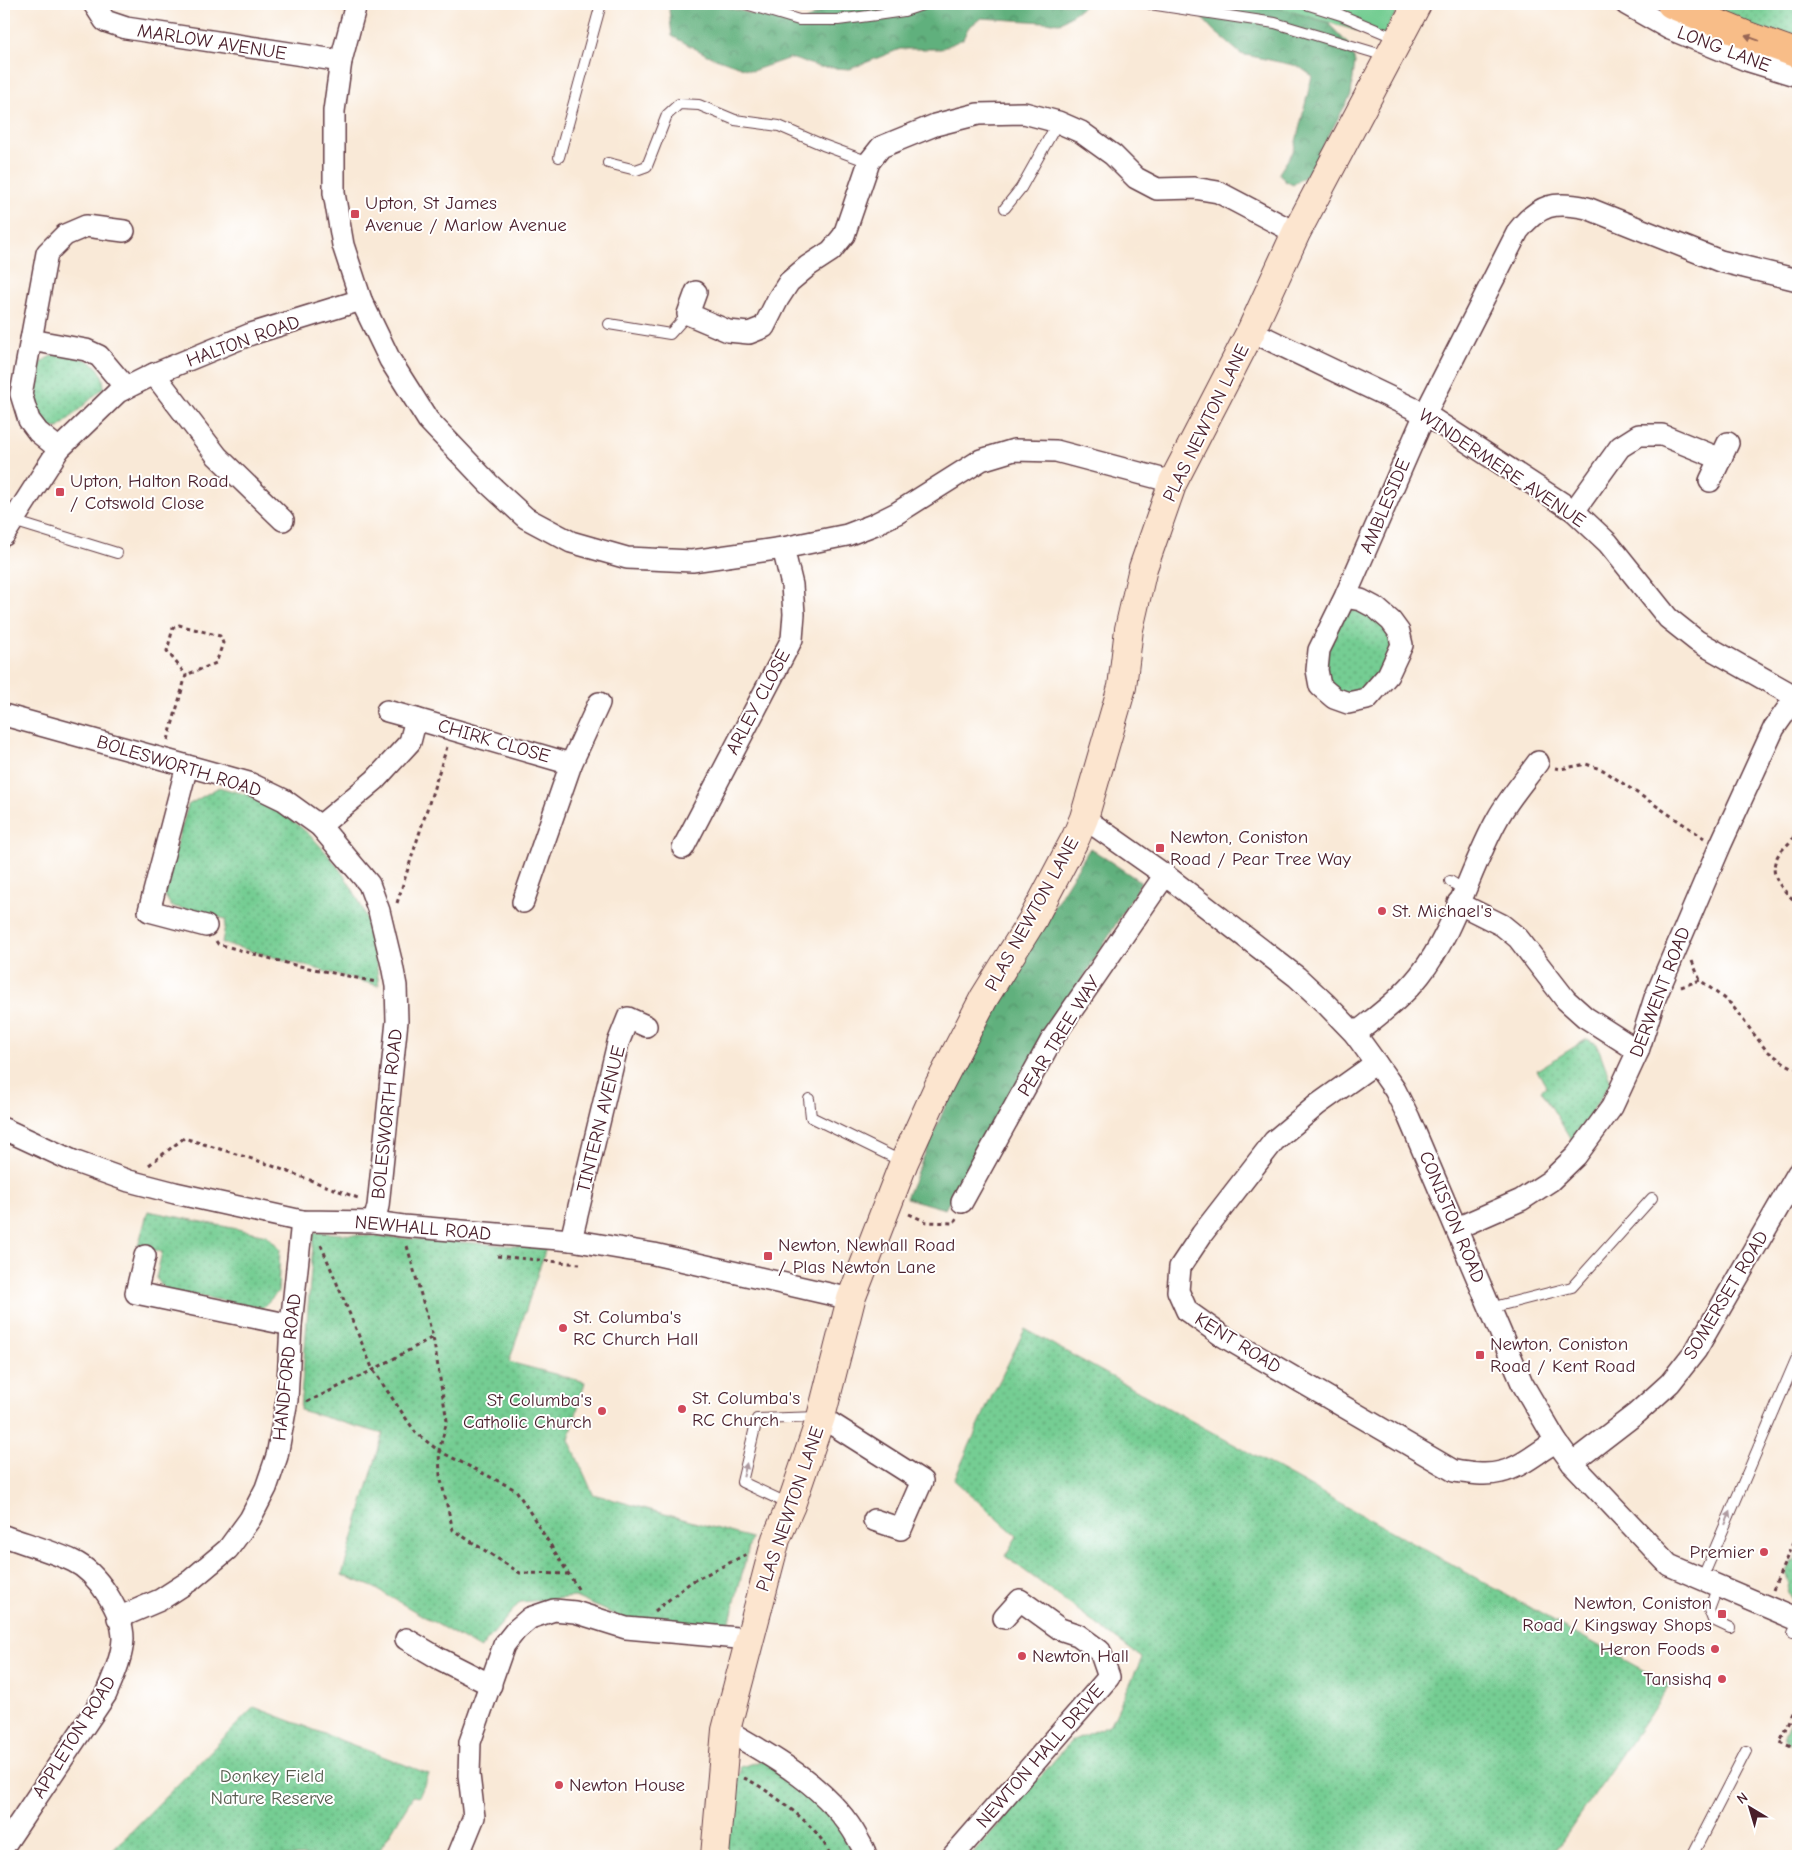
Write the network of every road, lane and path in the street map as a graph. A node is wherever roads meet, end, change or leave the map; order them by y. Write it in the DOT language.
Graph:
graph roads {
  1 [pos="94,4"];
  2 [pos="356,4"];
  3 [pos="601,4"];
  4 [pos="746,4"];
  5 [pos="925,4"];
  6 [pos="1150,4"];
  7 [pos="1306,4"];
  8 [pos="1417,4"];
  9 [pos="1626,4"];
  10 [pos="1671,4"];
  11 [pos="1394,49"];
  12 [pos="1798,54"];
  13 [pos="341,61"];
  14 [pos="1798,76"];
  15 [pos="1058,122"];
  16 [pos="558,157"];
  17 [pos="869,162"];
  18 [pos="608,163"];
  19 [pos="1005,208"];
  20 [pos="124,231"];
  21 [pos="1296,233"];
  22 [pos="1798,280"];
  23 [pos="696,292"];
  24 [pos="361,300"];
  25 [pos="688,314"];
  26 [pos="609,324"];
  27 [pos="1251,331"];
  28 [pos="31,340"];
  29 [pos="154,374"];
  30 [pos="126,388"];
  31 [pos="1425,414"];
  32 [pos="59,449"];
  33 [pos="1710,481"];
  34 [pos="1173,482"];
  35 [pos="1574,511"];
  36 [pos="283,520"];
  37 [pos="8,528"];
  38 [pos="783,548"];
  39 [pos="117,552"];
  40 [pos="1346,597"];
  41 [pos="186,675"];
  42 [pos="1797,695"];
  43 [pos="598,703"];
  44 [pos="387,711"];
  45 [pos="4,716"];
  46 [pos="416,719"];
  47 [pos="452,730"];
  48 [pos="160,759"];
  49 [pos="1538,762"];
  50 [pos="571,764"];
  51 [pos="187,766"];
  52 [pos="1084,818"];
  53 [pos="320,826"];
  54 [pos="1798,830"];
  55 [pos="1720,846"];
  56 [pos="683,848"];
  57 [pos="1166,875"];
  58 [pos="1458,891"];
  59 [pos="523,902"];
  60 [pos="1798,904"];
  61 [pos="206,926"];
  62 [pos="386,937"];
  63 [pos="1681,938"];
  64 [pos="396,986"];
  65 [pos="646,1026"];
  66 [pos="1355,1034"];
  67 [pos="1638,1051"];
  68 [pos="1376,1063"];
  69 [pos="1798,1070"];
  70 [pos="809,1099"];
  71 [pos="6,1137"];
  72 [pos="904,1162"];
  73 [pos="1798,1173"];
  74 [pos="129,1181"];
  75 [pos="1652,1198"];
  76 [pos="962,1202"];
  77 [pos="887,1204"];
  78 [pos="376,1214"];
  79 [pos="302,1221"];
  80 [pos="403,1226"];
  81 [pos="1457,1228"];
  82 [pos="571,1240"];
  83 [pos="317,1247"];
  84 [pos="399,1247"];
  85 [pos="408,1248"];
  86 [pos="417,1249"];
  87 [pos="145,1256"];
  88 [pos="495,1256"];
  89 [pos="582,1264"];
  90 [pos="851,1299"];
  91 [pos="1490,1308"];
  92 [pos="291,1325"];
  93 [pos="433,1337"];
  94 [pos="1798,1355"];
  95 [pos="373,1370"];
  96 [pos="306,1393"];
  97 [pos="821,1418"];
  98 [pos="1556,1440"];
  99 [pos="440,1451"];
  100 [pos="1572,1463"];
  101 [pos="791,1505"];
  102 [pos="874,1520"];
  103 [pos="1798,1531"];
  104 [pos="4,1536"];
  105 [pos="776,1538"];
  106 [pos="570,1574"];
  107 [pos="1710,1583"];
  108 [pos="1766,1607"];
  109 [pos="594,1617"];
  110 [pos="118,1618"];
  111 [pos="1004,1618"];
  112 [pos="1797,1626"];
  113 [pos="626,1628"];
  114 [pos="1730,1628"];
  115 [pos="406,1639"];
  116 [pos="749,1639"];
  117 [pos="490,1684"];
  118 [pos="1798,1698"];
  119 [pos="726,1730"];
  120 [pos="1798,1749"];
  121 [pos="1746,1751"];
  122 [pos="721,1776"];
  123 [pos="4,1846"];
  124 [pos="458,1856"];
  125 [pos="715,1856"];
  126 [pos="831,1856"];
  127 [pos="866,1856"];
  128 [pos="953,1856"];
  129 [pos="1692,1856"];
  1 -- 13 [label="street, MARLOW AVENUE"];
  2 -- 13 [label="street"];
  3 -- 16 [label="lane"];
  4 -- 5 [label="lane"];
  6 -- 11 [label="lane"];
  7 -- 11 [label="lane"];
  8 -- 11 [label="street, PLAS NEWTON LANE"];
  9 -- 14 [label="street, LONG LANE"];
  12 -- 10 [label="highway, LONG LANE, one-way"];
  11 -- 21 [label="street, PLAS NEWTON LANE"];
  13 -- 24 [label="street"];
  15 -- 17 [label="street"];
  15 -- 19 [label="lane"];
  15 -- 21 [label="street"];
  17 -- 18 [label="lane"];
  17 -- 25 [label="street"];
  20 -- 28 [label="street"];
  21 -- 27 [label="street, PLAS NEWTON LANE"];
  22 -- 31 [label="street, AMBLESIDE"];
  23 -- 25 [label="street"];
  24 -- 29 [label="street, HALTON ROAD"];
  24 -- 38 [label="street"];
  25 -- 26 [label="lane"];
  27 -- 31 [label="street, WINDERMERE AVENUE"];
  27 -- 34 [label="street, PLAS NEWTON LANE"];
  28 -- 30 [label="street"];
  28 -- 32 [label="street"];
  29 -- 30 [label="street, HALTON ROAD"];
  29 -- 36 [label="street"];
  30 -- 32 [label="street, HALTON ROAD"];
  31 -- 35 [label="street, WINDERMERE AVENUE"];
  31 -- 40 [label="street, AMBLESIDE"];
  32 -- 37 [label="street, HALTON ROAD"];
  33 -- 35 [label="street"];
  34 -- 38 [label="street"];
  34 -- 52 [label="street, PLAS NEWTON LANE"];
  35 -- 42 [label="street, WINDERMERE AVENUE"];
  37 -- 39 [label="lane"];
  38 -- 56 [label="street, ARLEY CLOSE"];
  40 -- 40 [label="street, AMBLESIDE"];
  41 -- 41 [label="path"];
  41 -- 48 [label="path"];
  42 -- 55 [label="street, DERWENT ROAD"];
  43 -- 50 [label="street, CHIRK CLOSE"];
  44 -- 46 [label="street, CHIRK CLOSE"];
  45 -- 48 [label="street, BOLESWORTH ROAD"];
  46 -- 47 [label="street, CHIRK CLOSE"];
  46 -- 53 [label="street, CHIRK CLOSE"];
  47 -- 50 [label="street, CHIRK CLOSE"];
  47 -- 62 [label="path"];
  48 -- 51 [label="street, BOLESWORTH ROAD"];
  49 -- 55 [label="path"];
  49 -- 58 [label="street"];
  50 -- 59 [label="street, CHIRK CLOSE"];
  51 -- 53 [label="street, BOLESWORTH ROAD"];
  51 -- 61 [label="street"];
  52 -- 57 [label="street, CONISTON ROAD"];
  52 -- 72 [label="street, PLAS NEWTON LANE"];
  53 -- 62 [label="street, BOLESWORTH ROAD"];
  54 -- 60 [label="path"];
  55 -- 63 [label="street, DERWENT ROAD"];
  57 -- 66 [label="street, CONISTON ROAD"];
  57 -- 76 [label="street, PEAR TREE WAY"];
  58 -- 66 [label="street"];
  58 -- 67 [label="street"];
  61 -- 64 [label="path"];
  62 -- 64 [label="street, BOLESWORTH ROAD"];
  63 -- 67 [label="street, DERWENT ROAD"];
  63 -- 69 [label="path"];
  64 -- 78 [label="street, BOLESWORTH ROAD"];
  65 -- 82 [label="street, TINTERN AVENUE"];
  66 -- 68 [label="street, CONISTON ROAD"];
  67 -- 81 [label="street, DERWENT ROAD"];
  68 -- 81 [label="street, CONISTON ROAD"];
  68 -- 98 [label="street, KENT ROAD"];
  70 -- 72 [label="lane"];
  71 -- 74 [label="street, NEWHALL ROAD"];
  72 -- 77 [label="street, PLAS NEWTON LANE"];
  73 -- 100 [label="street, SOMERSET ROAD"];
  74 -- 78 [label="path"];
  74 -- 79 [label="street, NEWHALL ROAD"];
  75 -- 91 [label="lane"];
  76 -- 77 [label="path"];
  77 -- 90 [label="street, PLAS NEWTON LANE"];
  78 -- 79 [label="street, NEWHALL ROAD"];
  78 -- 80 [label="street, NEWHALL ROAD"];
  79 -- 92 [label="street, HANDFORD ROAD"];
  80 -- 82 [label="street, NEWHALL ROAD"];
  80 -- 85 [label="path"];
  81 -- 91 [label="street, CONISTON ROAD"];
  82 -- 90 [label="street, NEWHALL ROAD"];
  83 -- 95 [label="path"];
  84 -- 85 [label="path"];
  85 -- 86 [label="path"];
  85 -- 93 [label="path"];
  87 -- 92 [label="street"];
  88 -- 89 [label="path"];
  90 -- 97 [label="street, PLAS NEWTON LANE"];
  91 -- 98 [label="street, CONISTON ROAD"];
  92 -- 110 [label="street, HANDFORD ROAD"];
  93 -- 95 [label="path"];
  93 -- 99 [label="path"];
  107 -- 94 [label="lane, one-way"];
  95 -- 96 [label="path"];
  95 -- 99 [label="path"];
  97 -- 101 [label="street, PLAS NEWTON LANE"];
  101 -- 97 [label="lane, one-way"];
  97 -- 102 [label="street"];
  98 -- 100 [label="street, CONISTON ROAD"];
  99 -- 106 [label="path"];
  99 -- 106 [label="path"];
  100 -- 107 [label="street, CONISTON ROAD"];
  101 -- 105 [label="street, PLAS NEWTON LANE"];
  103 -- 108 [label="path"];
  104 -- 110 [label="street, APPLETON ROAD"];
  105 -- 113 [label="path"];
  105 -- 116 [label="street, PLAS NEWTON LANE"];
  106 -- 109 [label="path"];
  107 -- 108 [label="street, CONISTON ROAD"];
  107 -- 114 [label="lane"];
  108 -- 112 [label="street, CONISTON ROAD"];
  109 -- 113 [label="street"];
  109 -- 117 [label="street"];
  110 -- 123 [label="street, APPLETON ROAD"];
  111 -- 128 [label="street, NEWTON HALL DRIVE"];
  113 -- 116 [label="street"];
  115 -- 117 [label="street"];
  116 -- 119 [label="street, PLAS NEWTON LANE"];
  117 -- 124 [label="street"];
  118 -- 120 [label="path"];
  119 -- 122 [label="street, PLAS NEWTON LANE"];
  119 -- 127 [label="street"];
  121 -- 129 [label="lane"];
  122 -- 125 [label="street, PLAS NEWTON LANE"];
  122 -- 126 [label="path"];
}
